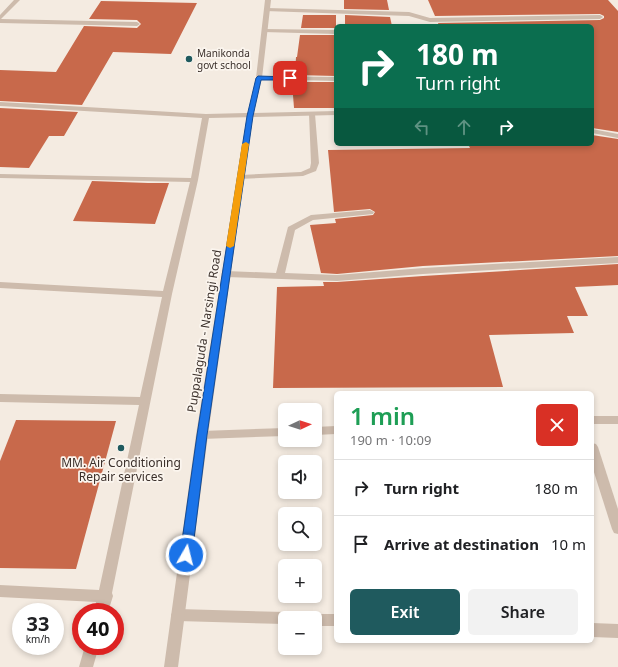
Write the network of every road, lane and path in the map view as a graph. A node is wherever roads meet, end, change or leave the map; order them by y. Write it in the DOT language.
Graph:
graph roads {
  1 [pos="17,0"];
  2 [pos="268,5"];
  3 [pos="600,17"];
  4 [pos="0,18"];
  5 [pos="0,21"];
  6 [pos="137,24"];
  7 [pos="264,32"];
  8 [pos="334,32"];
  9 [pos="258,78"];
  10 [pos="334,79"];
  11 [pos="0,104"];
  12 [pos="334,113"];
  13 [pos="312,114"];
  14 [pos="206,116"];
  15 [pos="250,116"];
  16 [pos="594,132"];
  17 [pos="618,136"];
  18 [pos="0,176"];
  19 [pos="241,177"];
  20 [pos="194,180"];
  21 [pos="370,212"];
  22 [pos="618,260"];
  23 [pos="226,274"];
  24 [pos="280,276"];
  25 [pos="0,285"];
  26 [pos="167,294"];
  27 [pos="0,398"];
  28 [pos="145,401"];
  29 [pos="594,420"];
  30 [pos="618,420"];
  31 [pos="334,430"];
  32 [pos="322,431"];
  33 [pos="278,432"];
  34 [pos="202,435"];
  35 [pos="594,453"];
  36 [pos="618,530"];
  37 [pos="0,591"];
  38 [pos="106,596"];
  39 [pos="104,603"];
  40 [pos="178,614"];
  41 [pos="278,618"];
  42 [pos="322,620"];
  43 [pos="334,620"];
  44 [pos="594,630"];
  45 [pos="618,631"];
  46 [pos="89,655"];
  47 [pos="86,667"];
  48 [pos="170,667"];
  1 -- 4 [label="street"];
  2 -- 3 [label="street"];
  2 -- 7 [label="street, Puppalaguda - Narsingi Road"];
  5 -- 6 [label="street"];
  7 -- 8 [label="street"];
  7 -- 9 [label="street, Puppalaguda - Narsingi Road"];
  9 -- 10 [label="street"];
  9 -- 15 [label="street, Puppalaguda - Narsingi Road"];
  11 -- 14 [label="street"];
  12 -- 13 [label="street"];
  13 -- 15 [label="street"];
  13 -- 19 [label="street"];
  14 -- 15 [label="street"];
  14 -- 20 [label="street"];
  15 -- 19 [label="street, Puppalaguda - Narsingi Road"];
  16 -- 17 [label="street"];
  18 -- 20 [label="street"];
  19 -- 23 [label="street, Puppalaguda - Narsingi Road"];
  20 -- 26 [label="street"];
  21 -- 24 [label="street"];
  22 -- 24 [label="street"];
  23 -- 24 [label="street"];
  23 -- 34 [label="street, Puppalaguda - Narsingi Road"];
  25 -- 26 [label="street"];
  26 -- 28 [label="street"];
  27 -- 28 [label="street"];
  28 -- 38 [label="street"];
  29 -- 30 [label="street"];
  31 -- 32 [label="street"];
  33 -- 34 [label="street"];
  34 -- 40 [label="street, Puppalaguda - Narsingi Road"];
  35 -- 36 [label="street"];
  37 -- 38 [label="street"];
  38 -- 39 [label="street"];
  40 -- 41 [label="street"];
  40 -- 48 [label="street, Puppalaguda - Narsingi Road"];
  42 -- 43 [label="street"];
  44 -- 45 [label="street"];
  46 -- 47 [label="street"];
}
